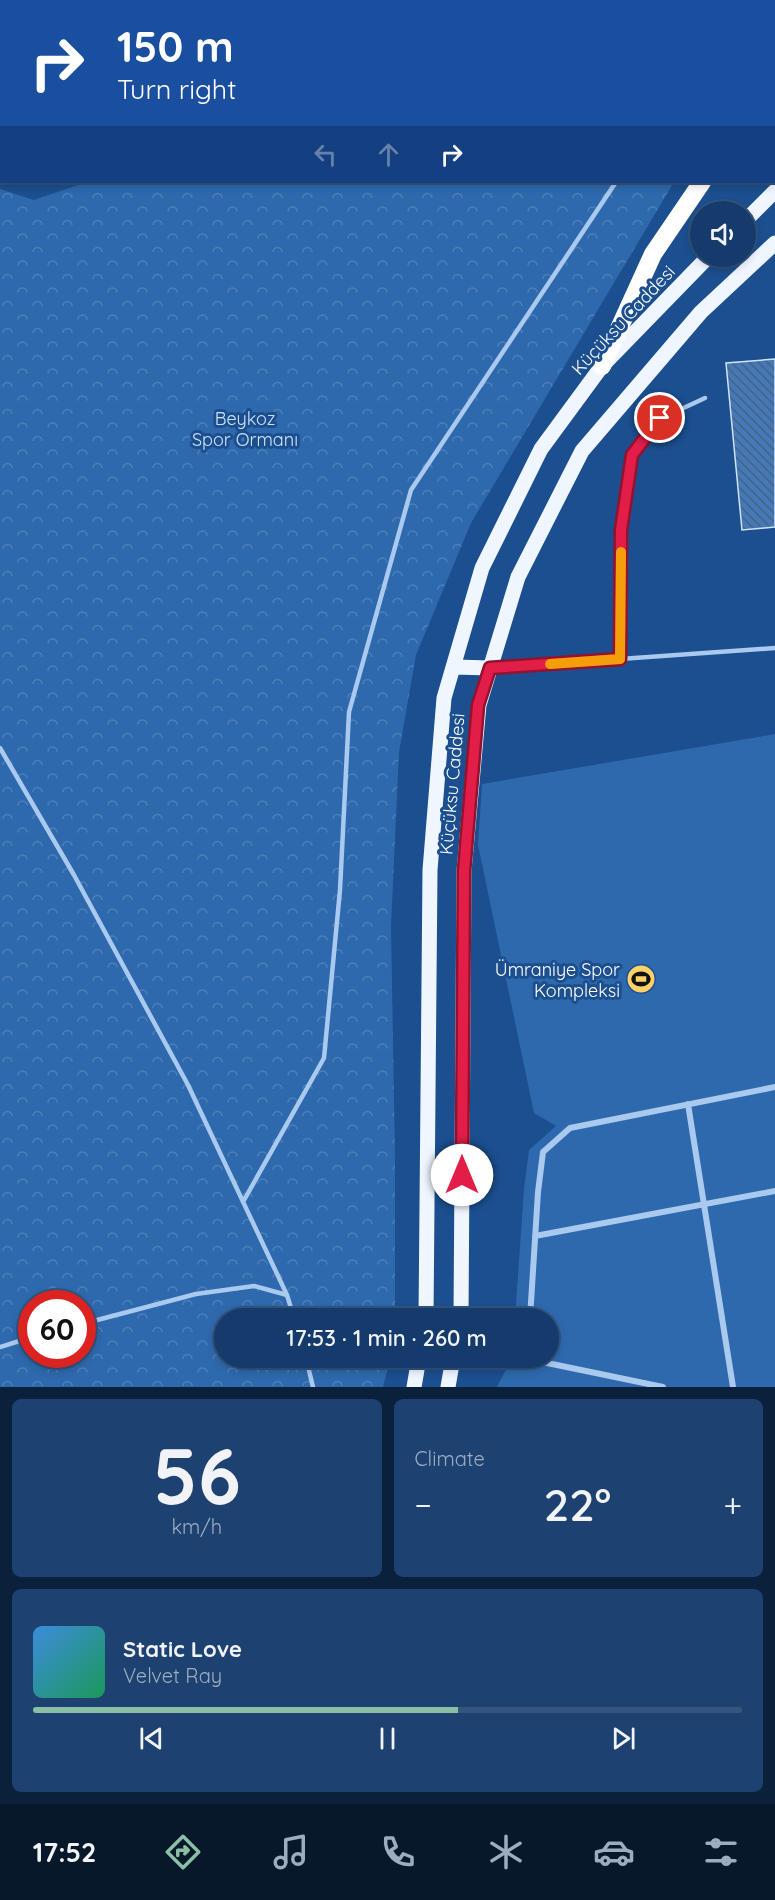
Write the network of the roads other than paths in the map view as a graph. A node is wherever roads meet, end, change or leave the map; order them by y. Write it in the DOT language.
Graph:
graph roads {
  1 [pos="615,183"];
  2 [pos="701,183"];
  3 [pos="775,191"];
  4 [pos="756,210"];
  5 [pos="775,243"];
  6 [pos="698,267"];
  7 [pos="602,366"];
  8 [pos="705,398"];
  9 [pos="775,648"];
  10 [pos="620,659"];
  11 [pos="454,667"];
  12 [pos="490,668"];
  13 [pos="0,748"];
  14 [pos="775,1087"];
  15 [pos="688,1104"];
  16 [pos="775,1191"];
  17 [pos="243,1202"];
  18 [pos="704,1205"];
  19 [pos="535,1236"];
  20 [pos="287,1295"];
  21 [pos="291,1308"];
  22 [pos="426,1308"];
  23 [pos="461,1308"];
  24 [pos="531,1308"];
  25 [pos="96,1320"];
  26 [pos="18,1341"];
  27 [pos="0,1347"];
  28 [pos="559,1365"];
  29 [pos="309,1368"];
  30 [pos="417,1368"];
  31 [pos="451,1368"];
  32 [pos="314,1387"];
  33 [pos="414,1387"];
  34 [pos="448,1387"];
  35 [pos="663,1387"];
  36 [pos="733,1387"];
  1 -- 17 [label="lane"];
  2 -- 7 [label="highway"];
  3 -- 4 [label="main road"];
  5 -- 12 [label="main road, Küçüksu Caddesi"];
  6 -- 7 [label="main road, Küçüksu Caddesi"];
  7 -- 11 [label="main road, Küçüksu Caddesi"];
  8 -- 10 [label="lane"];
  9 -- 10 [label="lane"];
  10 -- 12 [label="lane"];
  11 -- 12 [label="main road"];
  11 -- 22 [label="main road, Küçüksu Caddesi"];
  12 -- 23 [label="main road, Küçüksu Caddesi"];
  13 -- 17 [label="lane"];
  14 -- 15 [label="street"];
  15 -- 18 [label="street"];
  15 -- 19 [label="street"];
  16 -- 18 [label="street"];
  17 -- 20 [label="lane"];
  18 -- 19 [label="street"];
  18 -- 36 [label="street"];
  19 -- 24 [label="street"];
  20 -- 21 [label="lane"];
  20 -- 25 [label="lane"];
  26 -- 27 [label="lane"];
  28 -- 35 [label="street"];
  29 -- 32 [label="lane"];
  30 -- 33 [label="main road"];
  31 -- 34 [label="main road"];
}
